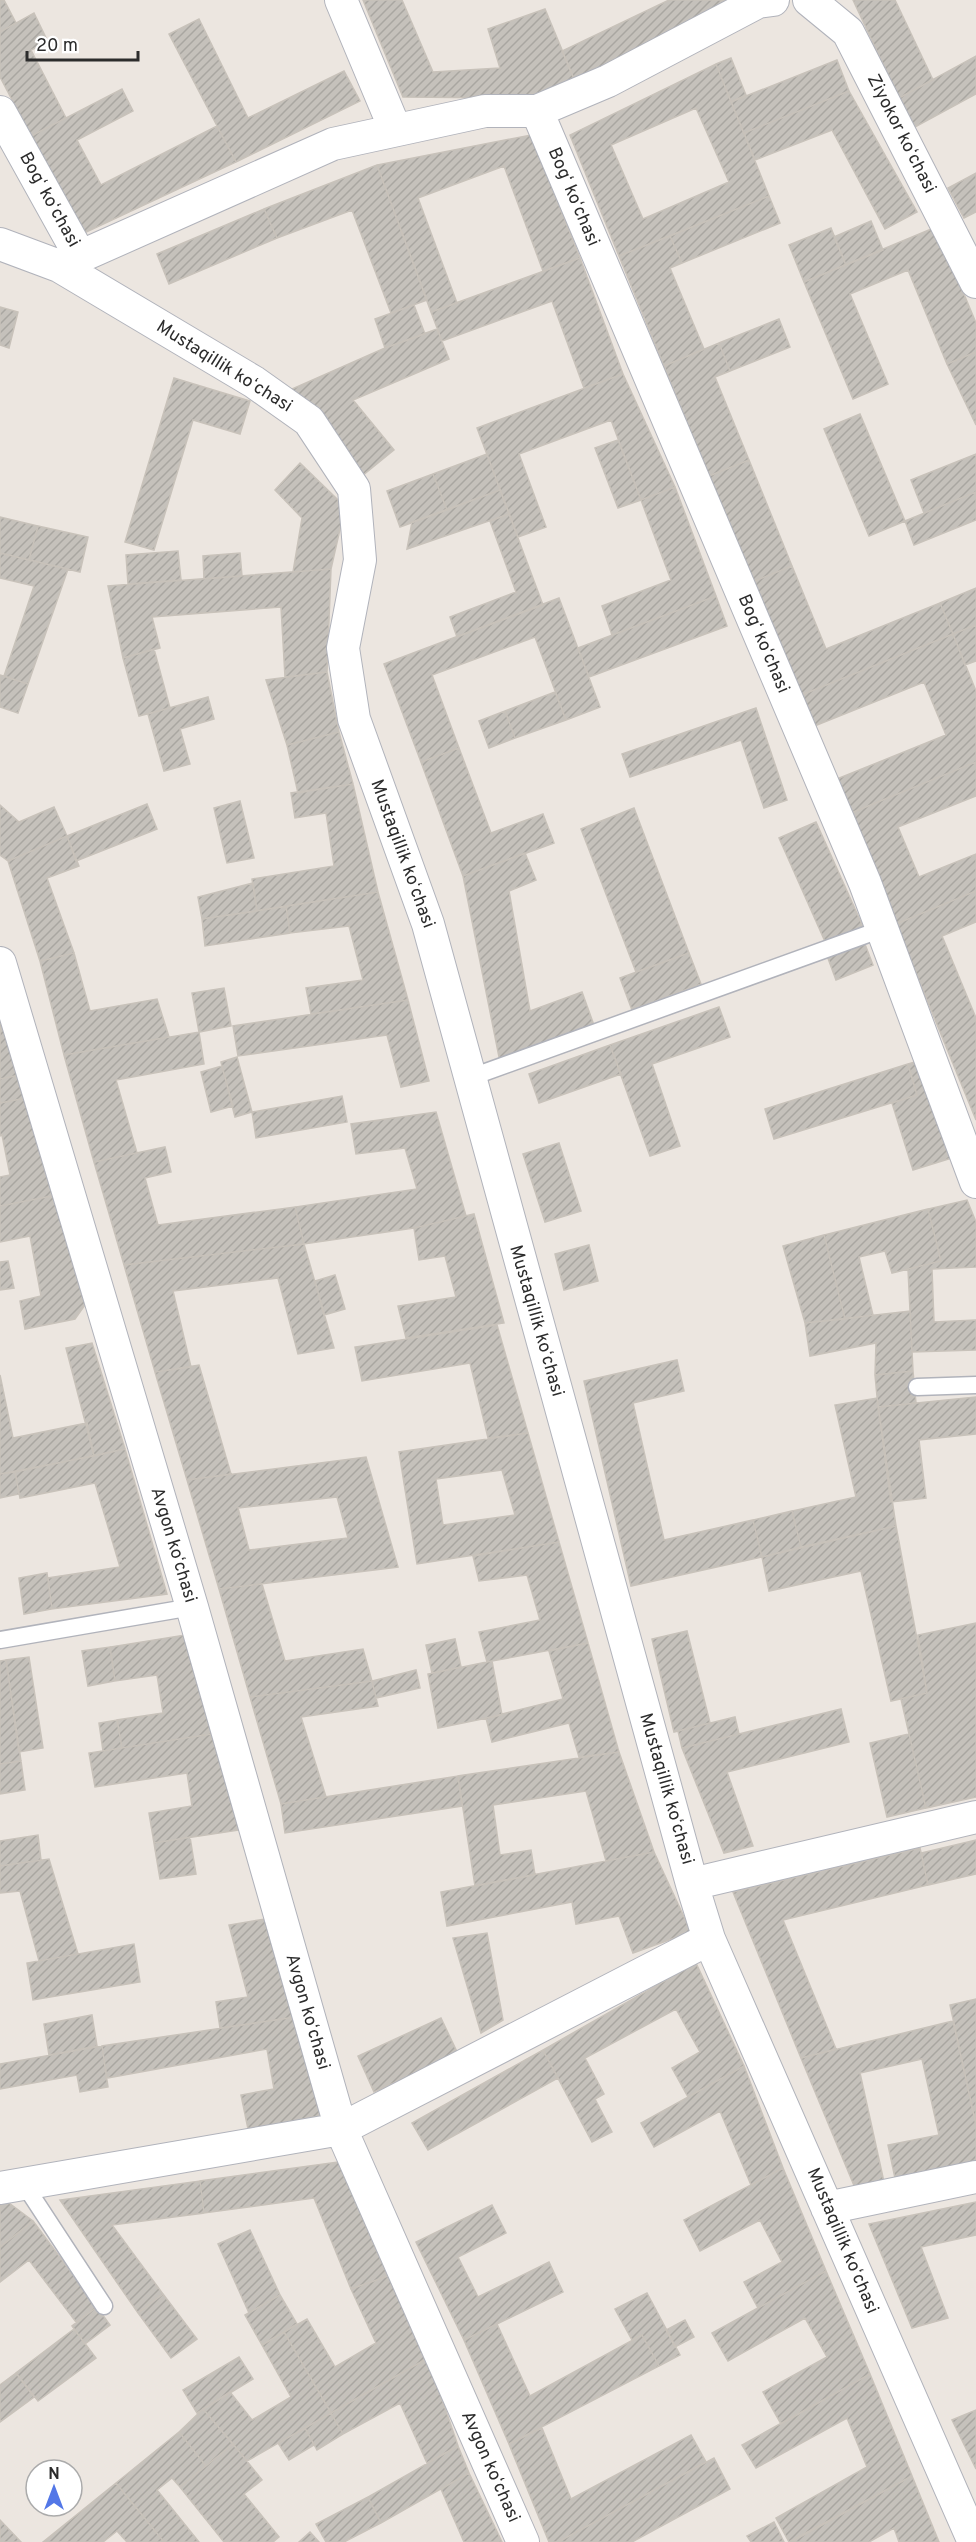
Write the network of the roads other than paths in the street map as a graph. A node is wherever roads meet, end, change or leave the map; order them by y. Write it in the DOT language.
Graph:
graph roads {
  1 [pos="341,0"];
  2 [pos="809,0"];
  3 [pos="762,1"];
  4 [pos="0,111"];
  5 [pos="537,111"];
  6 [pos="395,129"];
  7 [pos="0,244"];
  8 [pos="69,261"];
  9 [pos="976,282"];
  10 [pos="882,928"];
  11 [pos="0,963"];
  12 [pos="469,1078"];
  13 [pos="976,1182"];
  14 [pos="976,1385"];
  15 [pos="917,1387"];
  16 [pos="192,1607"];
  17 [pos="0,1640"];
  18 [pos="976,1817"];
  19 [pos="692,1884"];
  20 [pos="709,1939"];
  21 [pos="341,2129"];
  22 [pos="976,2177"];
  23 [pos="12,2186"];
  24 [pos="827,2208"];
  25 [pos="104,2306"];
  26 [pos="523,2542"];
  27 [pos="974,2542"];
  1 -- 6 [label="street"];
  2 -- 9 [label="street, Ziyokor koʻchasi"];
  3 -- 5 [label="street, Bogʻ koʻchasi"];
  4 -- 8 [label="street, Bogʻ koʻchasi"];
  5 -- 6 [label="street, Bogʻ koʻchasi"];
  5 -- 10 [label="street, Bogʻ koʻchasi"];
  6 -- 8 [label="street, Bogʻ koʻchasi"];
  7 -- 8 [label="street, Mustaqillik koʻchasi"];
  8 -- 12 [label="street, Mustaqillik koʻchasi"];
  10 -- 12 [label="lane"];
  10 -- 13 [label="street, Bogʻ koʻchasi"];
  11 -- 16 [label="street, Avgon koʻchasi"];
  12 -- 19 [label="street, Mustaqillik koʻchasi"];
  14 -- 15 [label="lane"];
  16 -- 17 [label="lane"];
  16 -- 21 [label="street, Avgon koʻchasi"];
  18 -- 19 [label="street"];
  19 -- 20 [label="street, Mustaqillik koʻchasi"];
  20 -- 21 [label="street"];
  20 -- 24 [label="street, Mustaqillik koʻchasi"];
  21 -- 23 [label="street"];
  21 -- 26 [label="street, Avgon koʻchasi"];
  22 -- 24 [label="street"];
  23 -- 25 [label="lane"];
  24 -- 27 [label="street, Mustaqillik koʻchasi"];
}
